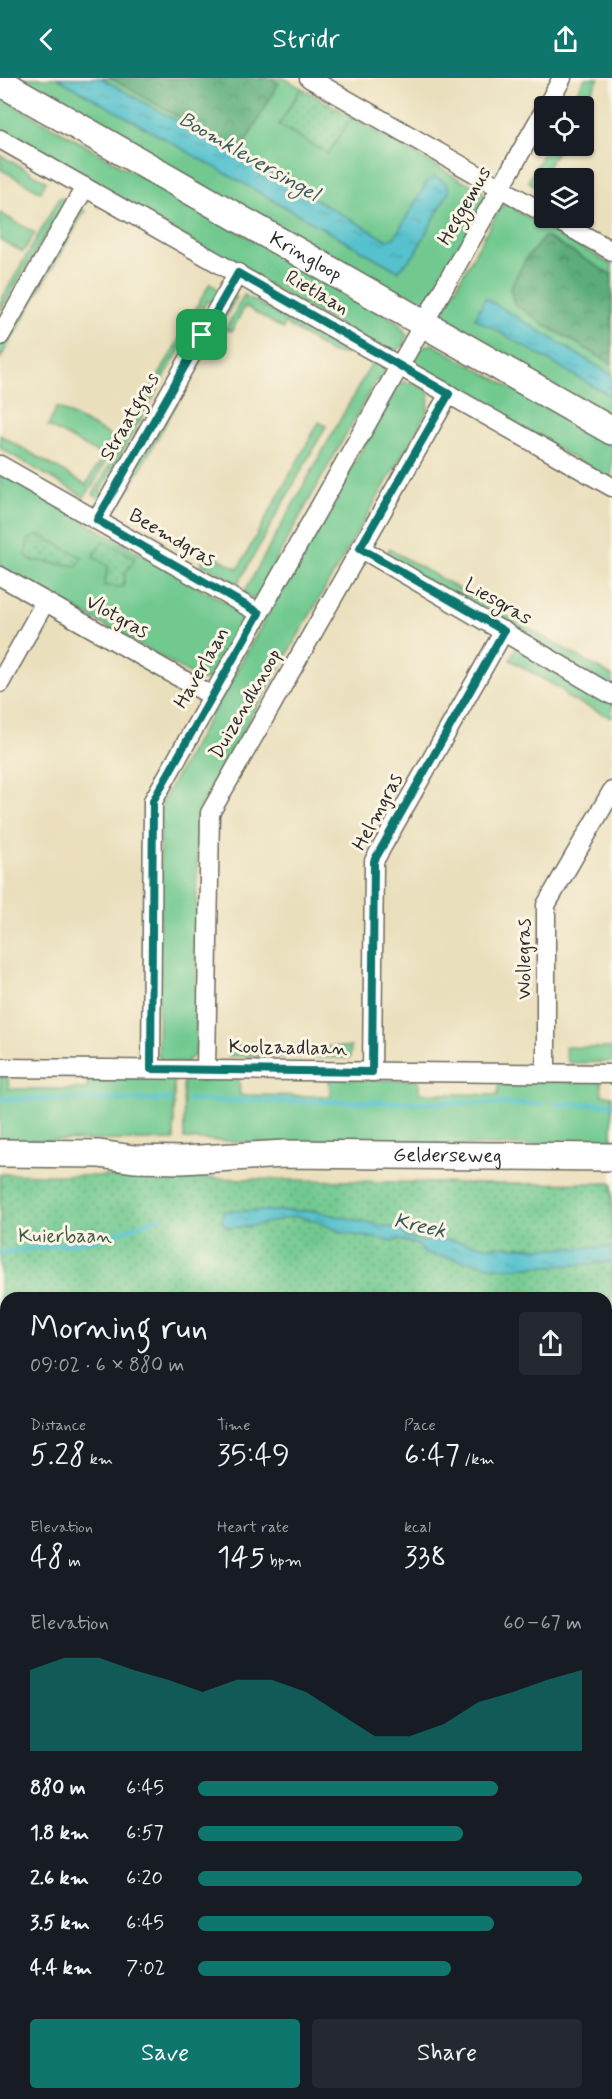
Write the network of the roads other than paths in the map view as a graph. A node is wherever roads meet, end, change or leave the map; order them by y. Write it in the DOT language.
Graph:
graph roads {
  1 [pos="309,78"];
  2 [pos="562,78"];
  3 [pos="0,82"];
  4 [pos="552,96"];
  5 [pos="534,129"];
  6 [pos="0,139"];
  7 [pos="85,187"];
  8 [pos="502,188"];
  9 [pos="534,207"];
  10 [pos="571,228"];
  11 [pos="612,251"];
  12 [pos="238,273"];
  13 [pos="423,324"];
  14 [pos="0,336"];
  15 [pos="400,366"];
  16 [pos="449,394"];
  17 [pos="612,431"];
  18 [pos="0,465"];
  19 [pos="612,487"];
  20 [pos="97,520"];
  21 [pos="360,548"];
  22 [pos="0,576"];
  23 [pos="45,602"];
  24 [pos="259,613"];
  25 [pos="504,631"];
  26 [pos="0,683"];
  27 [pos="612,695"];
  28 [pos="212,696"];
  29 [pos="612,790"];
  30 [pos="0,1068"];
  31 [pos="151,1069"];
  32 [pos="206,1070"];
  33 [pos="372,1072"];
  34 [pos="546,1073"];
  35 [pos="612,1074"];
  36 [pos="0,1153"];
  37 [pos="612,1156"];
  1 -- 8 [label="street"];
  2 -- 4 [label="street"];
  3 -- 13 [label="street, Kringloop"];
  5 -- 8 [label="street, Heggemus"];
  6 -- 7 [label="street, Rietlaan"];
  7 -- 12 [label="street, Rietlaan"];
  7 -- 14 [label="street"];
  8 -- 9 [label="street"];
  8 -- 13 [label="street, Heggemus"];
  10 -- 11 [label="street"];
  12 -- 15 [label="street, Rietlaan"];
  12 -- 20 [label="street, Straatgras"];
  13 -- 15 [label="street, Haverlaan"];
  13 -- 17 [label="street, Kringloop"];
  15 -- 16 [label="street, Rietlaan"];
  15 -- 24 [label="street, Haverlaan"];
  16 -- 19 [label="street, Rietlaan"];
  16 -- 21 [label="street, Duizendknoop"];
  18 -- 20 [label="street, Beemdgras"];
  20 -- 24 [label="street, Beemdgras"];
  21 -- 25 [label="street, Liesgras"];
  21 -- 32 [label="street, Duizendknoop"];
  22 -- 23 [label="street, Vlotgras"];
  23 -- 26 [label="street"];
  23 -- 28 [label="street, Vlotgras"];
  24 -- 28 [label="street, Haverlaan"];
  25 -- 27 [label="street, Liesgras"];
  25 -- 33 [label="street, Helmgras"];
  28 -- 31 [label="street, Haverlaan"];
  29 -- 34 [label="street, Wollegras"];
  30 -- 31 [label="street, Koolzaadlaan"];
  31 -- 32 [label="street, Koolzaadlaan"];
  32 -- 33 [label="street, Koolzaadlaan"];
  33 -- 34 [label="street, Koolzaadlaan"];
  34 -- 35 [label="street, Koolzaadlaan"];
  36 -- 37 [label="street, Gelderseweg"];
}
